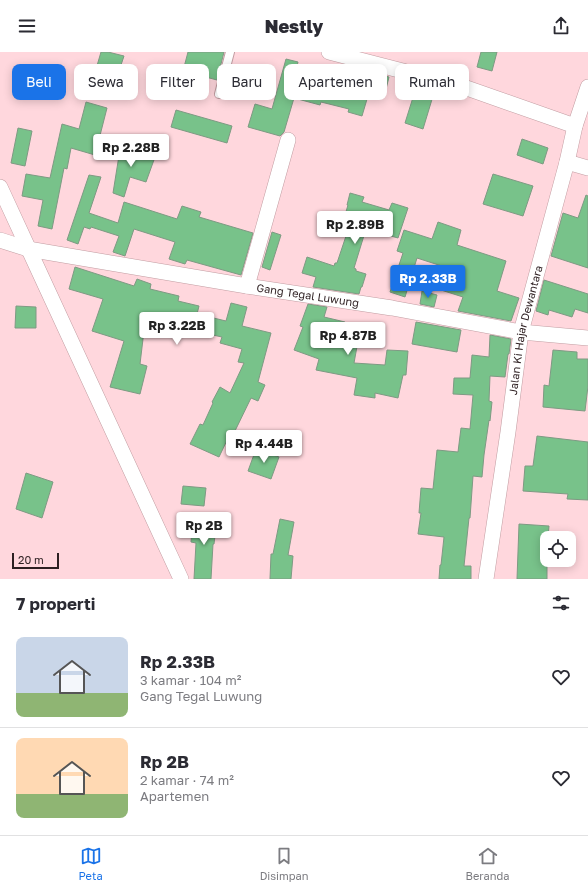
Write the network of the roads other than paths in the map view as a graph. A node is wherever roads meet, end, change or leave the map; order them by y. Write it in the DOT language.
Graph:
graph roads {
  1 [pos="230,52"];
  2 [pos="329,52"];
  3 [pos="227,64"];
  4 [pos="588,87"];
  5 [pos="575,126"];
  6 [pos="288,140"];
  7 [pos="567,162"];
  8 [pos="588,168"];
  9 [pos="0,187"];
  10 [pos="0,240"];
  11 [pos="28,249"];
  12 [pos="247,286"];
  13 [pos="521,332"];
  14 [pos="588,338"];
  15 [pos="181,579"];
  16 [pos="486,579"];
  1 -- 3 [label="lane"];
  2 -- 5 [label="street"];
  4 -- 5 [label="street, Jalan Ki Hajar Dewantara"];
  5 -- 7 [label="street, Jalan Ki Hajar Dewantara"];
  6 -- 12 [label="street"];
  7 -- 8 [label="street"];
  7 -- 13 [label="street, Jalan Ki Hajar Dewantara"];
  9 -- 11 [label="street"];
  10 -- 11 [label="street, Gang Tegal Luwung"];
  11 -- 12 [label="street, Gang Tegal Luwung"];
  11 -- 15 [label="street"];
  12 -- 13 [label="street, Gang Tegal Luwung"];
  13 -- 14 [label="street, Gang Tegal Luwung"];
  13 -- 16 [label="street, Jalan Ki Hajar Dewantara"];
}
